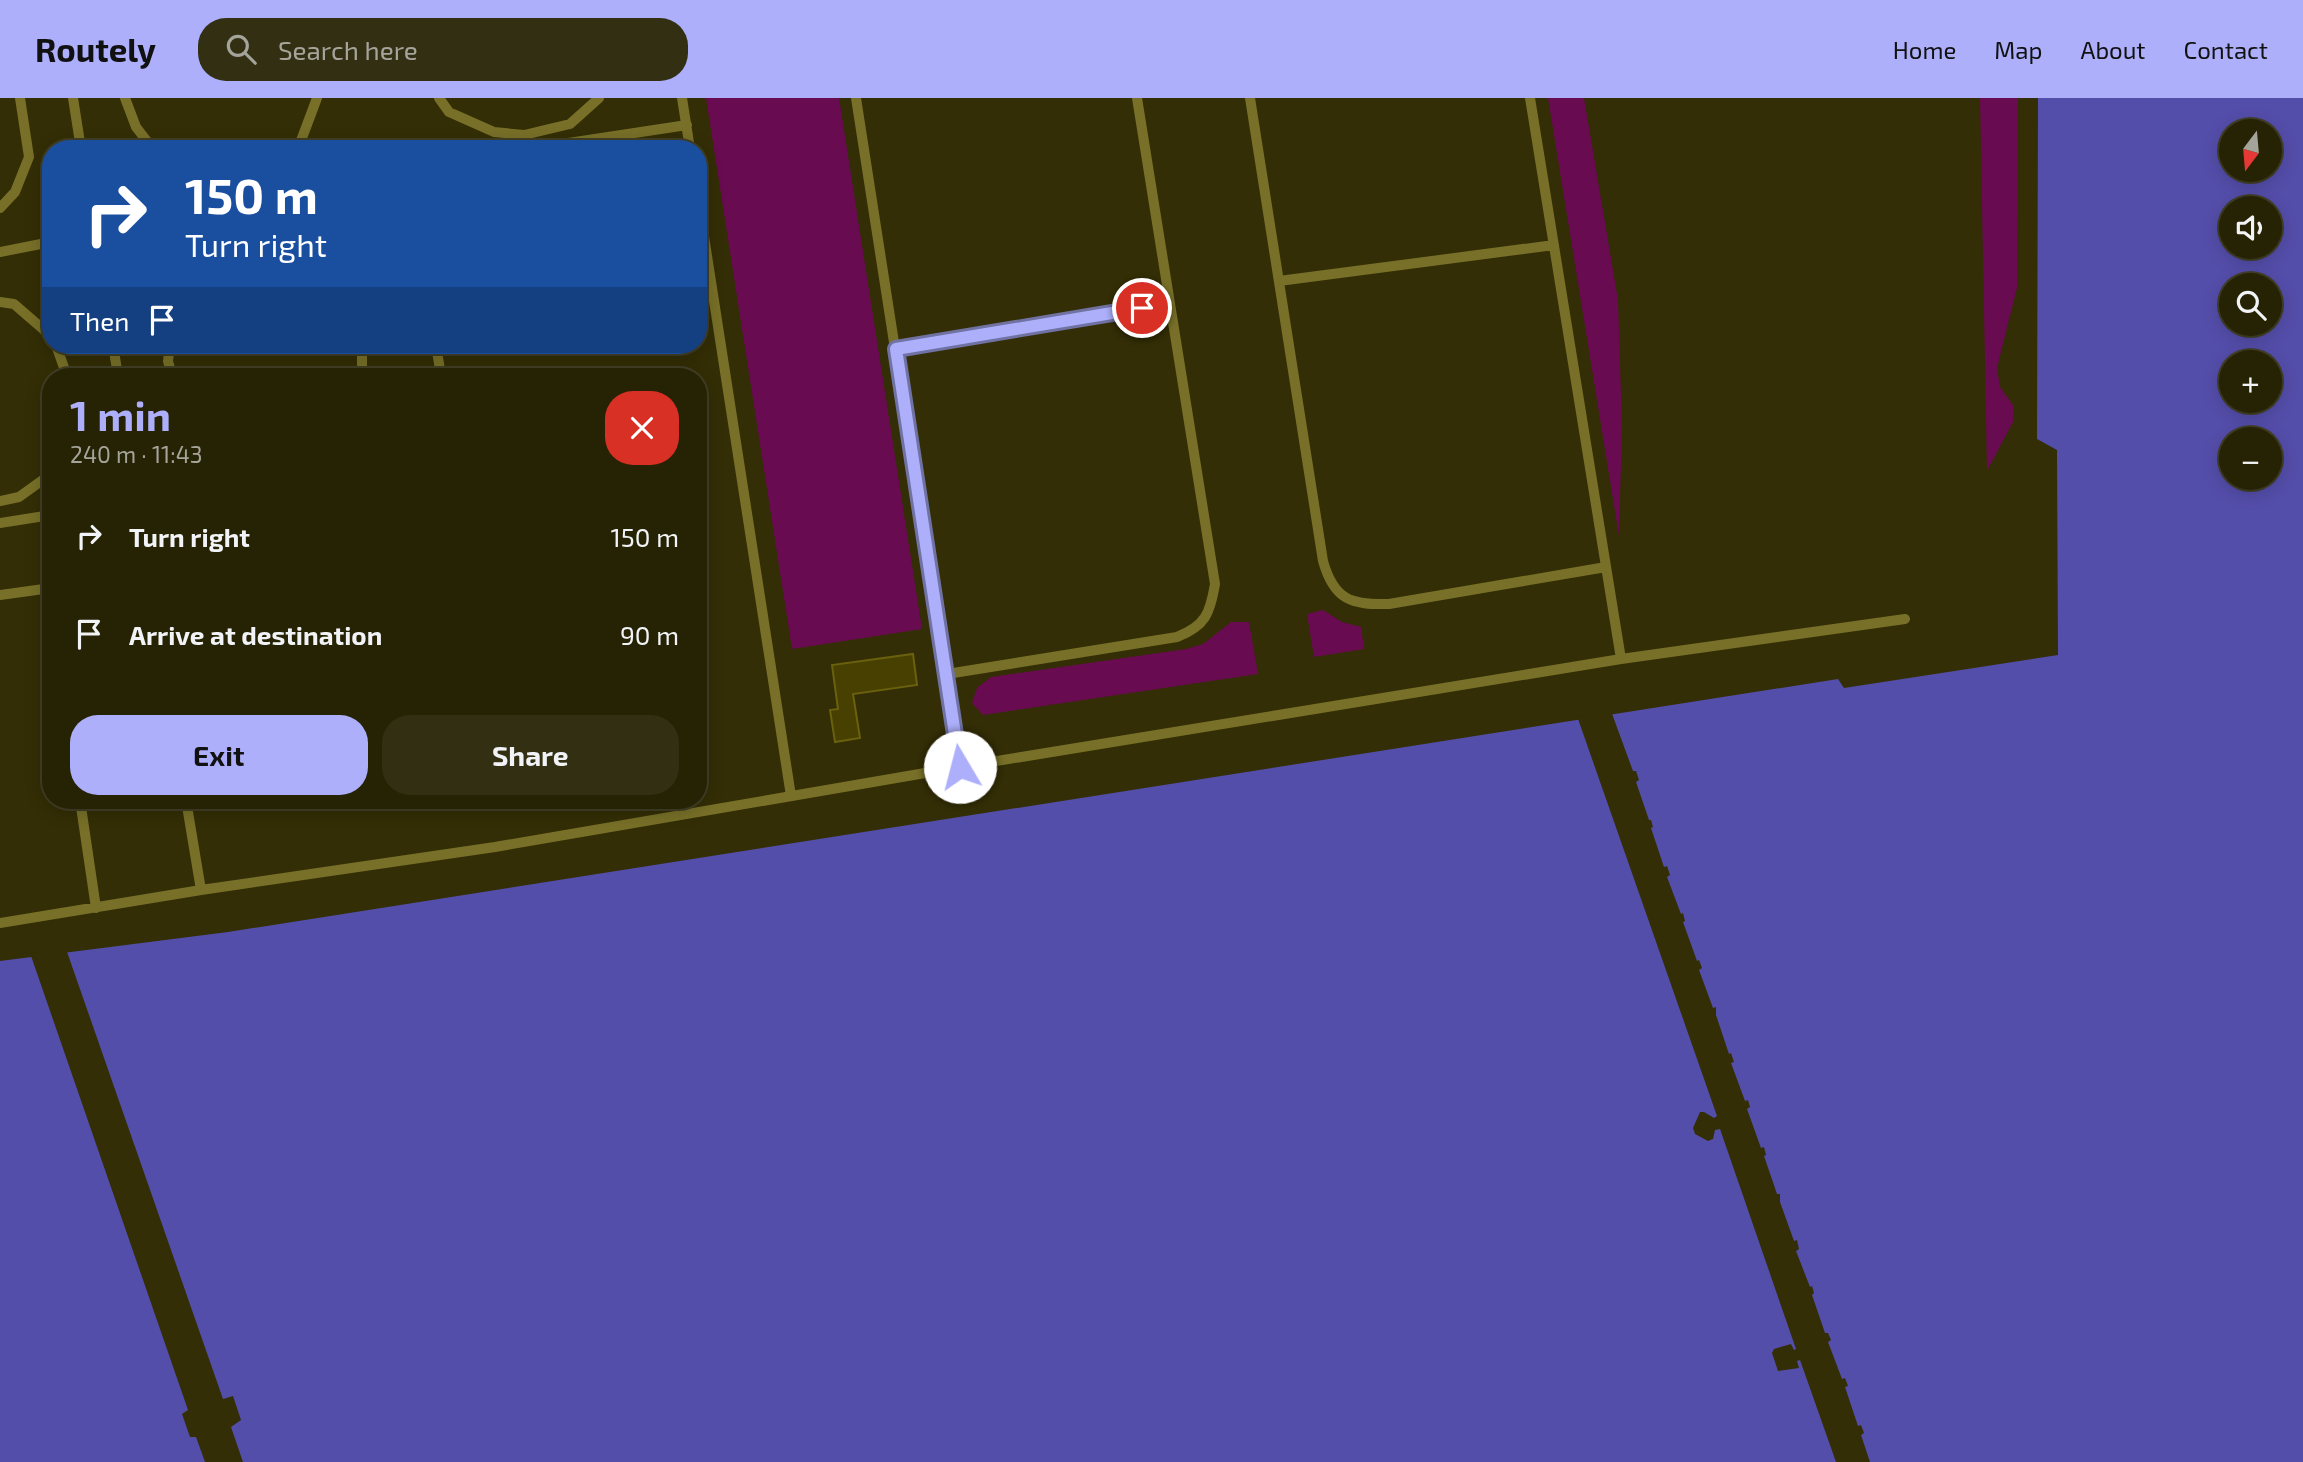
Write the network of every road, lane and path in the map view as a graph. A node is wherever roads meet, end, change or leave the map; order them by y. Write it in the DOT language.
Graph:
graph roads {
  1 [pos="20,98"];
  2 [pos="73,98"];
  3 [pos="125,98"];
  4 [pos="317,98"];
  5 [pos="439,98"];
  6 [pos="599,98"];
  7 [pos="682,98"];
  8 [pos="856,98"];
  9 [pos="1137,98"];
  10 [pos="1250,98"];
  11 [pos="1530,98"];
  12 [pos="687,125"];
  13 [pos="80,140"];
  14 [pos="146,140"];
  15 [pos="301,140"];
  16 [pos="588,140"];
  17 [pos="689,140"];
  18 [pos="0,208"];
  19 [pos="42,244"];
  20 [pos="1554,245"];
  21 [pos="0,252"];
  22 [pos="707,256"];
  23 [pos="1279,281"];
  24 [pos="0,302"];
  25 [pos="1169,304"];
  26 [pos="42,328"];
  27 [pos="896,349"];
  28 [pos="42,480"];
  29 [pos="0,501"];
  30 [pos="42,516"];
  31 [pos="0,523"];
  32 [pos="1606,567"];
  33 [pos="42,589"];
  34 [pos="0,595"];
  35 [pos="1905,619"];
  36 [pos="1621,659"];
  37 [pos="947,674"];
  38 [pos="960,767"];
  39 [pos="791,796"];
  40 [pos="81,809"];
  41 [pos="188,809"];
  42 [pos="201,890"];
  43 [pos="96,908"];
  44 [pos="0,923"];
  1 -- 18 [label="lane"];
  2 -- 13 [label="lane"];
  3 -- 14 [label="lane"];
  4 -- 15 [label="lane"];
  5 -- 6 [label="lane"];
  7 -- 12 [label="lane"];
  8 -- 27 [label="lane"];
  9 -- 25 [label="lane"];
  10 -- 23 [label="lane"];
  11 -- 20 [label="lane"];
  12 -- 16 [label="lane"];
  12 -- 17 [label="lane"];
  19 -- 21 [label="lane"];
  20 -- 23 [label="lane"];
  20 -- 32 [label="lane"];
  22 -- 39 [label="lane"];
  23 -- 32 [label="lane"];
  24 -- 26 [label="lane"];
  25 -- 27 [label="lane"];
  25 -- 37 [label="lane"];
  27 -- 37 [label="lane"];
  28 -- 29 [label="lane"];
  30 -- 31 [label="lane"];
  32 -- 36 [label="lane"];
  33 -- 34 [label="lane"];
  35 -- 36 [label="lane"];
  36 -- 38 [label="lane"];
  37 -- 38 [label="lane"];
  38 -- 39 [label="lane"];
  39 -- 42 [label="lane"];
  40 -- 43 [label="lane"];
  41 -- 42 [label="lane"];
  42 -- 43 [label="lane"];
  43 -- 44 [label="lane"];
}
